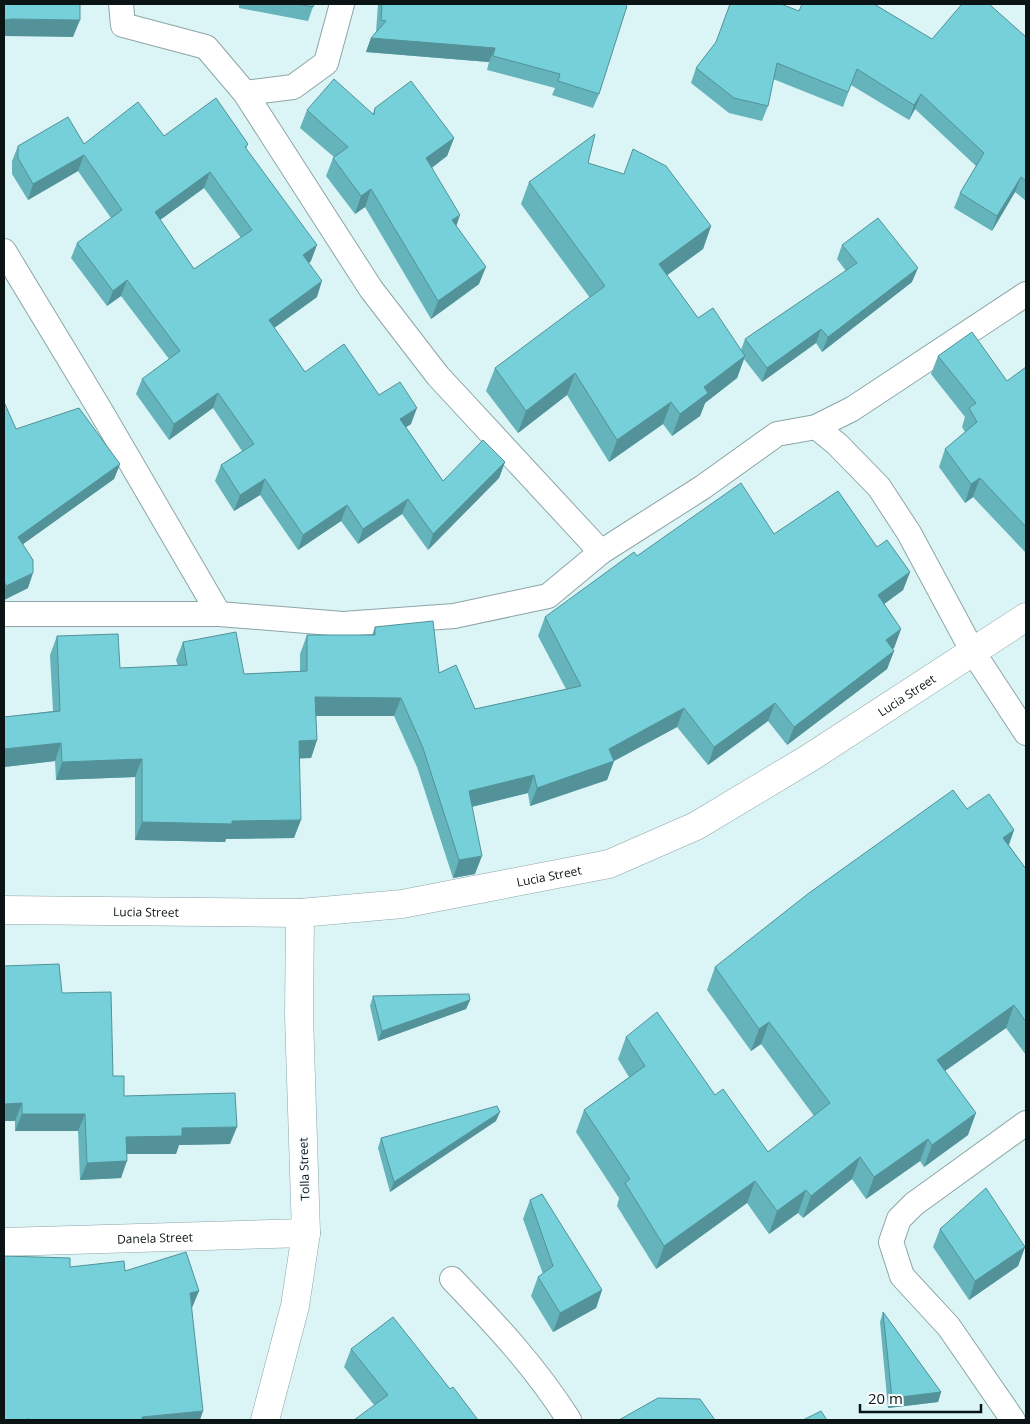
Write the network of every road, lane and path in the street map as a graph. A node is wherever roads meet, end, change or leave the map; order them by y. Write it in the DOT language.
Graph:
graph roads {
  1 [pos="121,4"];
  2 [pos="342,4"];
  3 [pos="246,93"];
  4 [pos="4,251"];
  5 [pos="1026,294"];
  6 [pos="816,428"];
  7 [pos="601,552"];
  8 [pos="4,614"];
  9 [pos="219,614"];
  10 [pos="1026,617"];
  11 [pos="973,652"];
  12 [pos="1026,733"];
  13 [pos="4,910"];
  14 [pos="300,914"];
  15 [pos="1026,1123"];
  16 [pos="306,1233"];
  17 [pos="4,1242"];
  18 [pos="452,1279"];
  19 [pos="265,1420"];
  20 [pos="569,1420"];
  21 [pos="1013,1420"];
  1 -- 3 [label="lane"];
  2 -- 3 [label="lane"];
  3 -- 7 [label="lane"];
  4 -- 9 [label="lane"];
  5 -- 6 [label="lane"];
  6 -- 7 [label="lane"];
  6 -- 11 [label="lane"];
  7 -- 9 [label="lane"];
  8 -- 9 [label="lane"];
  10 -- 11 [label="street, Lucia Street"];
  11 -- 12 [label="lane"];
  11 -- 14 [label="street, Lucia Street"];
  13 -- 14 [label="street, Lucia Street"];
  14 -- 16 [label="street, Tolla Street"];
  15 -- 21 [label="lane"];
  16 -- 17 [label="street, Danela Street"];
  16 -- 19 [label="street, Tolla Street"];
  18 -- 20 [label="lane"];
}
